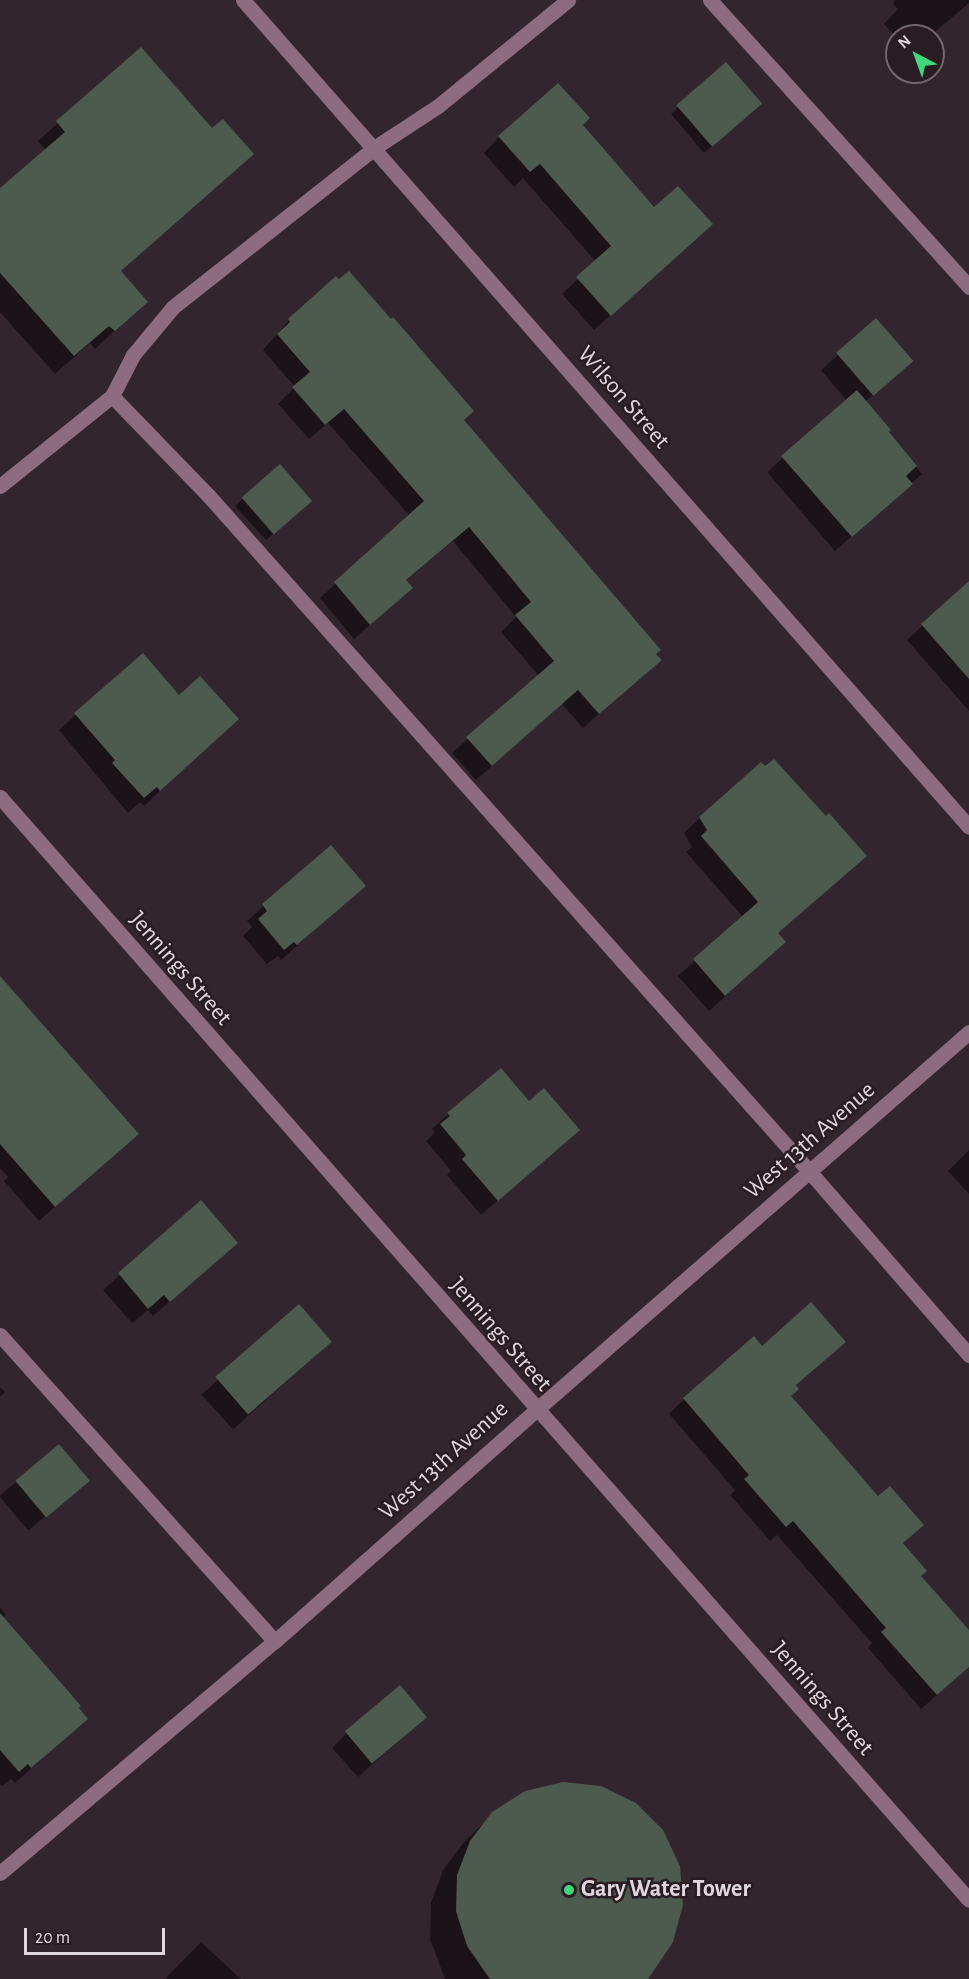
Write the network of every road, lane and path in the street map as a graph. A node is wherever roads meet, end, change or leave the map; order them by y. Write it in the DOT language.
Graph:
graph roads {
  1 [pos="243,0"];
  2 [pos="568,0"];
  3 [pos="710,0"];
  4 [pos="374,148"];
  5 [pos="969,287"];
  6 [pos="112,396"];
  7 [pos="0,486"];
  8 [pos="0,797"];
  9 [pos="969,826"];
  10 [pos="969,1032"];
  11 [pos="809,1171"];
  12 [pos="0,1335"];
  13 [pos="969,1355"];
  14 [pos="536,1410"];
  15 [pos="275,1641"];
  16 [pos="0,1873"];
  17 [pos="969,1900"];
  1 -- 4 [label="street, Wilson Street"];
  2 -- 4 [label="street"];
  3 -- 5 [label="street"];
  4 -- 6 [label="street"];
  4 -- 9 [label="street, Wilson Street"];
  6 -- 7 [label="street"];
  6 -- 11 [label="street"];
  8 -- 14 [label="street, Jennings Street"];
  10 -- 11 [label="street, West 13th Avenue"];
  11 -- 13 [label="street"];
  11 -- 14 [label="street, West 13th Avenue"];
  12 -- 15 [label="street"];
  14 -- 15 [label="street, West 13th Avenue"];
  14 -- 17 [label="street, Jennings Street"];
  15 -- 16 [label="street, West 13th Avenue"];
}
